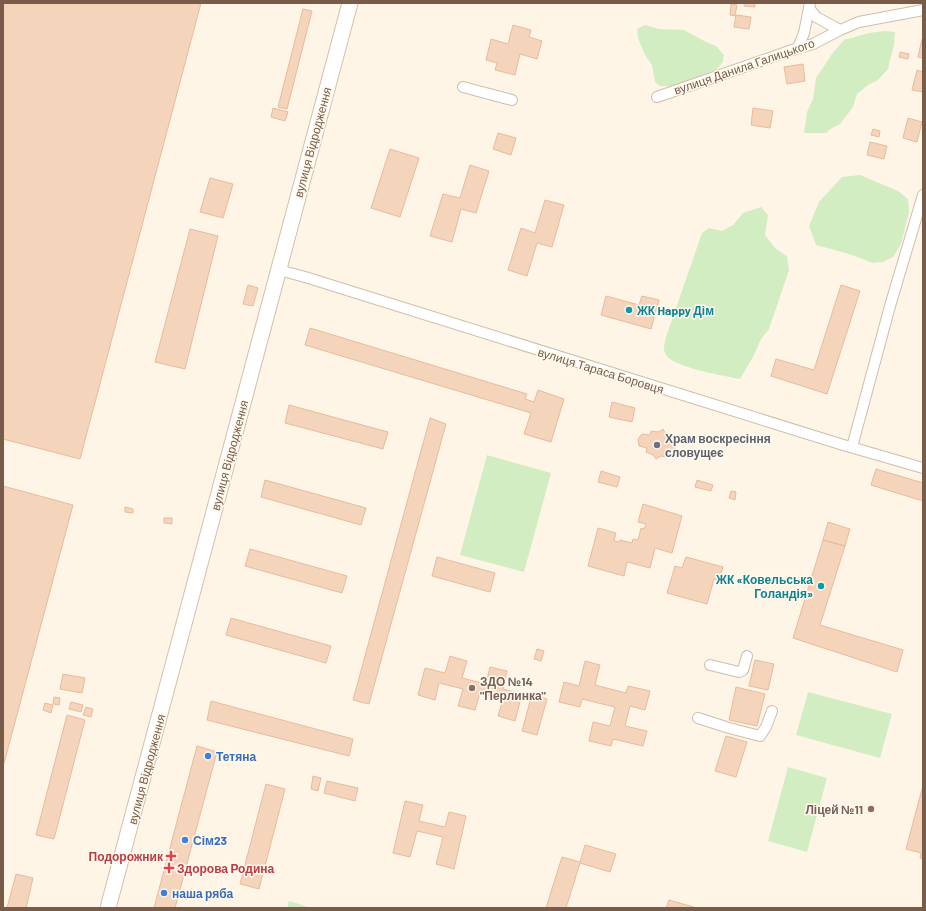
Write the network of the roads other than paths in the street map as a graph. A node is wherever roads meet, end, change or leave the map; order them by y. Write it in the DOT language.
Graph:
graph roads {
  1 [pos="350,3"];
  2 [pos="809,6"];
  3 [pos="923,10"];
  4 [pos="840,30"];
  5 [pos="798,48"];
  6 [pos="463,87"];
  7 [pos="657,97"];
  8 [pos="512,100"];
  9 [pos="923,194"];
  10 [pos="279,270"];
  11 [pos="852,447"];
  12 [pos="923,468"];
  13 [pos="747,656"];
  14 [pos="710,665"];
  15 [pos="772,711"];
  16 [pos="698,718"];
  17 [pos="108,908"];
  1 -- 10 [label="street, вулиця Відродження"];
  2 -- 4 [label="street"];
  2 -- 5 [label="street"];
  3 -- 4 [label="street, вулиця Данила Галицького"];
  4 -- 5 [label="street, вулиця Данила Галицького"];
  5 -- 7 [label="street, вулиця Данила Галицького"];
  6 -- 8 [label="street"];
  9 -- 11 [label="street"];
  10 -- 11 [label="street, вулиця Тараса Боровця"];
  10 -- 17 [label="street, вулиця Відродження"];
  11 -- 12 [label="street, вулиця Тараса Боровця"];
  13 -- 14 [label="street"];
  15 -- 16 [label="street"];
}
